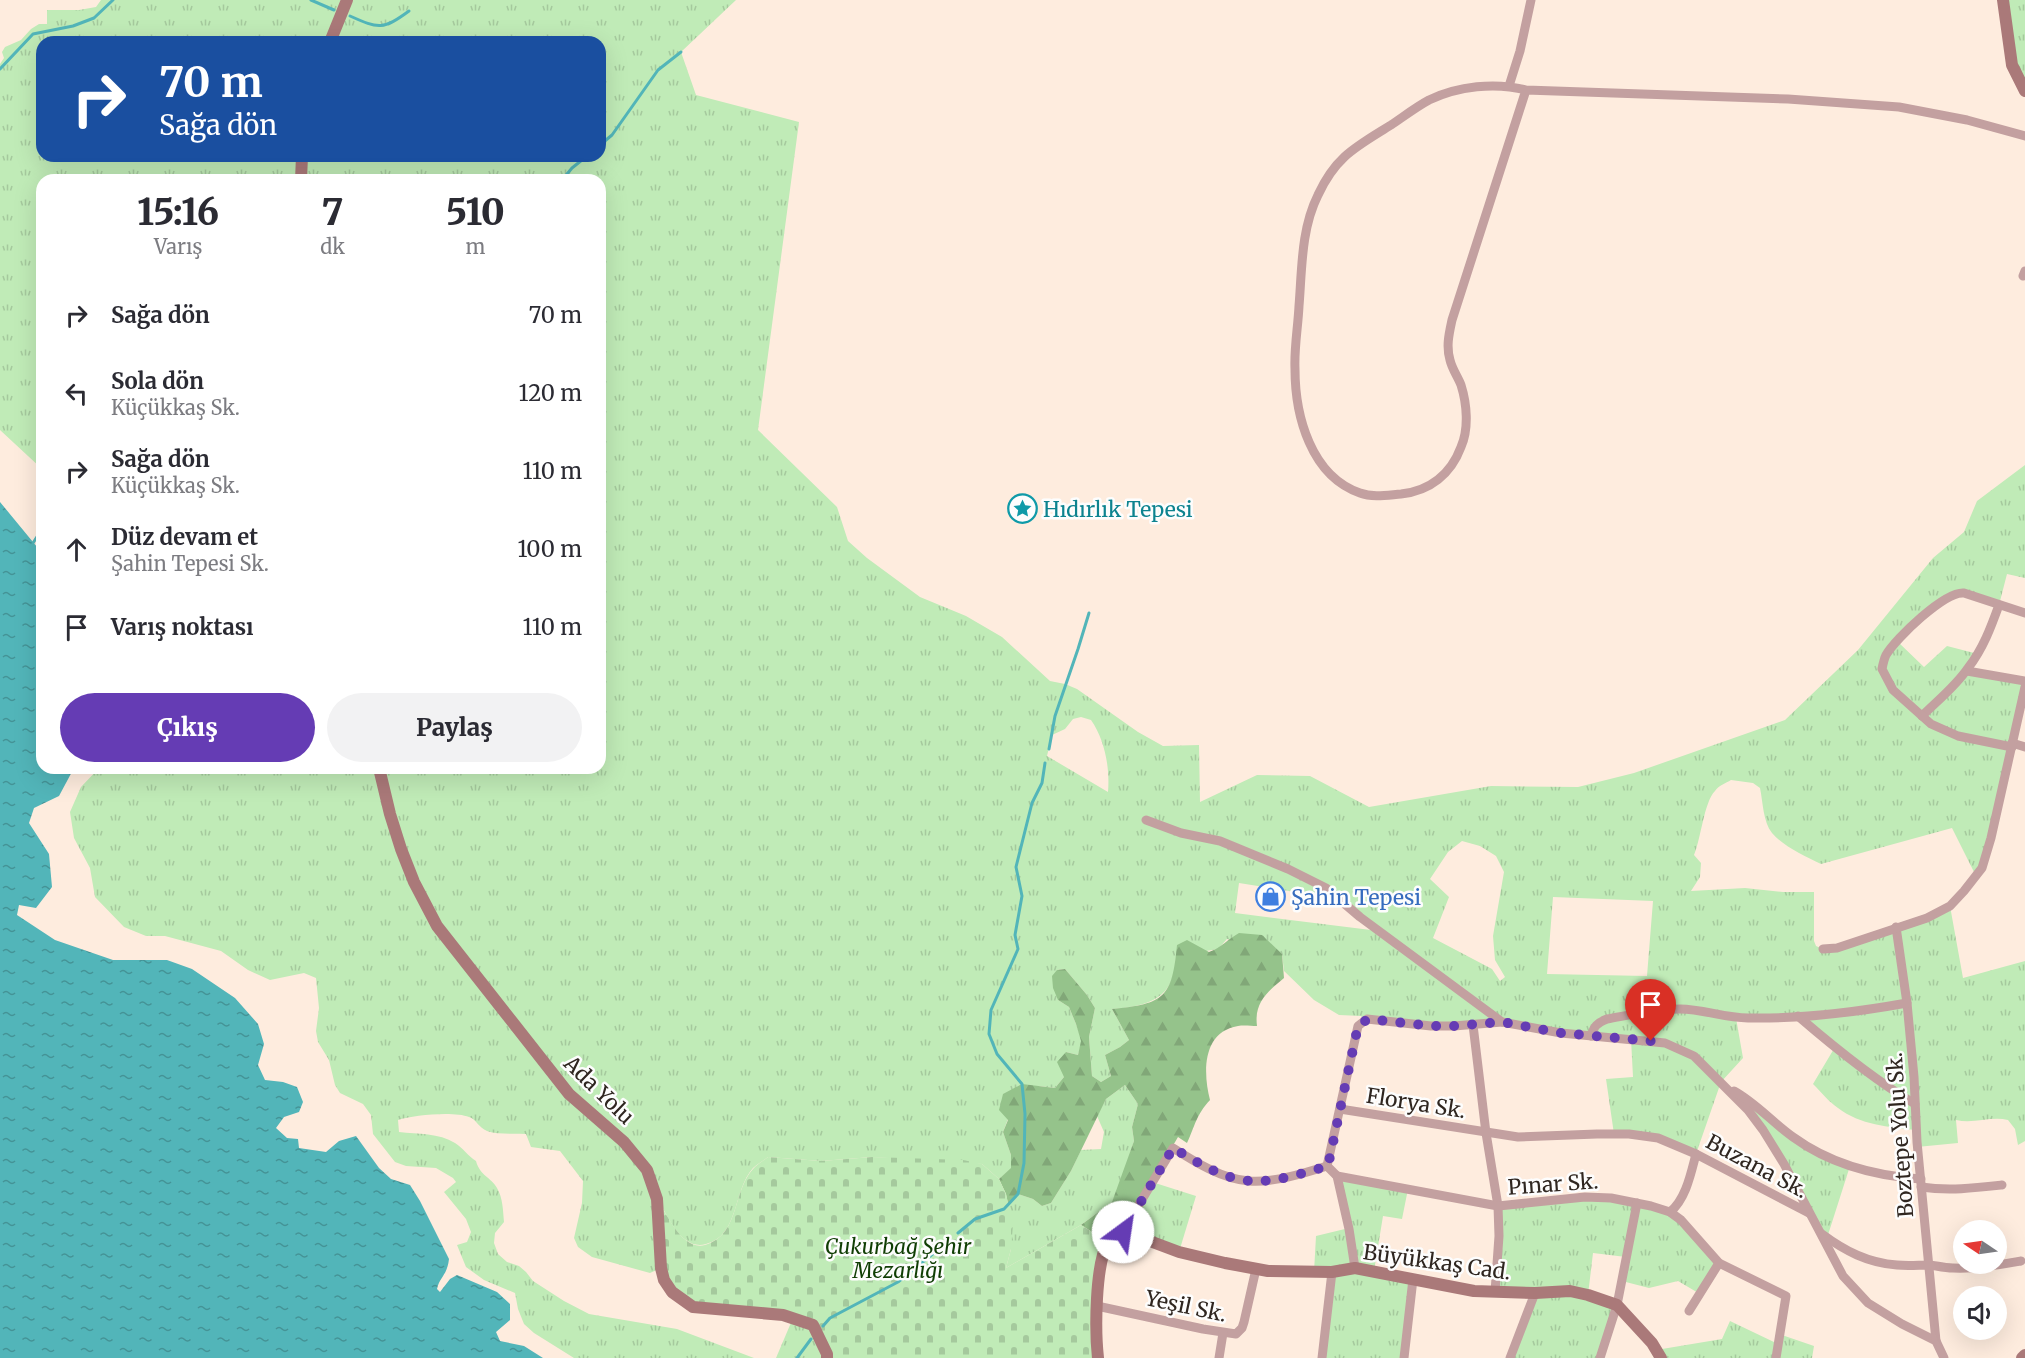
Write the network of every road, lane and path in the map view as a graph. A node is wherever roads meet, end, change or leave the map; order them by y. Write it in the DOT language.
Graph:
graph roads {
  1 [pos="347,0"];
  2 [pos="1531,0"];
  3 [pos="2003,0"];
  4 [pos="332,36"];
  5 [pos="1509,86"];
  6 [pos="1526,90"];
  7 [pos="2025,92"];
  8 [pos="2025,136"];
  9 [pos="1999,604"];
  10 [pos="2025,613"];
  11 [pos="1967,671"];
  12 [pos="2025,681"];
  13 [pos="2025,687"];
  14 [pos="1922,716"];
  15 [pos="2012,745"];
  16 [pos="2025,747"];
  17 [pos="380,774"];
  18 [pos="1146,820"];
  19 [pos="1896,927"];
  20 [pos="1823,949"];
  21 [pos="1907,1003"];
  22 [pos="1798,1016"];
  23 [pos="1502,1022"];
  24 [pos="1473,1025"];
  25 [pos="1591,1036"];
  26 [pos="1726,1087"];
  27 [pos="1915,1104"];
  28 [pos="1340,1109"];
  29 [pos="1486,1133"];
  30 [pos="1696,1154"];
  31 [pos="1328,1166"];
  32 [pos="1337,1176"];
  33 [pos="1921,1183"];
  34 [pos="2002,1185"];
  35 [pos="1637,1203"];
  36 [pos="1498,1206"];
  37 [pos="1670,1212"];
  38 [pos="1809,1213"];
  39 [pos="1123,1232"];
  40 [pos="1819,1232"];
  41 [pos="2021,1261"];
  42 [pos="1719,1263"];
  43 [pos="1929,1265"];
  44 [pos="1355,1268"];
  45 [pos="1256,1269"];
  46 [pos="1332,1272"];
  47 [pos="1413,1279"];
  48 [pos="1495,1292"];
  49 [pos="1535,1293"];
  50 [pos="1617,1305"];
  51 [pos="1097,1306"];
  52 [pos="1689,1311"];
  53 [pos="1223,1333"];
  54 [pos="1936,1341"];
  55 [pos="826,1358"];
  56 [pos="1098,1358"];
  57 [pos="1219,1358"];
  58 [pos="1322,1358"];
  59 [pos="1404,1358"];
  60 [pos="1510,1358"];
  61 [pos="1600,1358"];
  62 [pos="1661,1358"];
  63 [pos="1776,1358"];
  64 [pos="1944,1358"];
  1 -- 4 [label="street"];
  2 -- 5 [label="street"];
  3 -- 7 [label="street"];
  5 -- 6 [label="street"];
  5 -- 6 [label="street"];
  6 -- 8 [label="street"];
  9 -- 10 [label="street"];
  9 -- 11 [label="street"];
  9 -- 14 [label="street"];
  11 -- 12 [label="street"];
  11 -- 14 [label="street"];
  13 -- 15 [label="street"];
  14 -- 15 [label="street"];
  15 -- 16 [label="street"];
  15 -- 19 [label="street"];
  17 -- 55 [label="street, Ada Yolu"];
  18 -- 23 [label="street"];
  19 -- 20 [label="street"];
  19 -- 21 [label="street, Boztepe Yolu Sk."];
  21 -- 22 [label="street"];
  21 -- 27 [label="street, Boztepe Yolu Sk."];
  22 -- 25 [label="street"];
  22 -- 27 [label="street"];
  23 -- 24 [label="street"];
  23 -- 25 [label="street"];
  24 -- 28 [label="street"];
  24 -- 29 [label="street"];
  25 -- 26 [label="street"];
  26 -- 33 [label="street"];
  26 -- 38 [label="street"];
  27 -- 33 [label="street, Boztepe Yolu Sk."];
  28 -- 29 [label="street, Florya Sk."];
  28 -- 31 [label="street"];
  29 -- 30 [label="street, Buzana Sk."];
  29 -- 36 [label="street"];
  30 -- 37 [label="street"];
  30 -- 38 [label="street, Buzana Sk."];
  31 -- 32 [label="street"];
  31 -- 39 [label="street"];
  32 -- 36 [label="street, Pınar Sk."];
  32 -- 44 [label="street"];
  33 -- 34 [label="street"];
  33 -- 43 [label="street, Boztepe Yolu Sk."];
  35 -- 36 [label="street, Pınar Sk."];
  35 -- 37 [label="street, Pınar Sk."];
  35 -- 50 [label="street"];
  36 -- 48 [label="street"];
  37 -- 42 [label="street, Pınar Sk."];
  38 -- 40 [label="street, Buzana Sk."];
  39 -- 45 [label="street, Büyükkaş Cad."];
  39 -- 51 [label="street"];
  40 -- 43 [label="street"];
  40 -- 54 [label="street, Buzana Sk."];
  41 -- 43 [label="street"];
  42 -- 52 [label="street"];
  42 -- 63 [label="street, Pınar Sk."];
  43 -- 54 [label="street, Boztepe Yolu Sk."];
  44 -- 46 [label="street, Büyükkaş Cad."];
  44 -- 47 [label="street, Büyükkaş Cad."];
  45 -- 46 [label="street, Büyükkaş Cad."];
  45 -- 53 [label="street, Yeşil Sk."];
  46 -- 58 [label="street"];
  47 -- 48 [label="street, Büyükkaş Cad."];
  47 -- 59 [label="street"];
  48 -- 49 [label="street, Büyükkaş Cad."];
  49 -- 50 [label="street, Büyükkaş Cad."];
  49 -- 60 [label="street"];
  50 -- 61 [label="street"];
  50 -- 62 [label="street"];
  51 -- 53 [label="street, Yeşil Sk."];
  51 -- 56 [label="street"];
  53 -- 57 [label="street"];
  54 -- 64 [label="street"];
}
